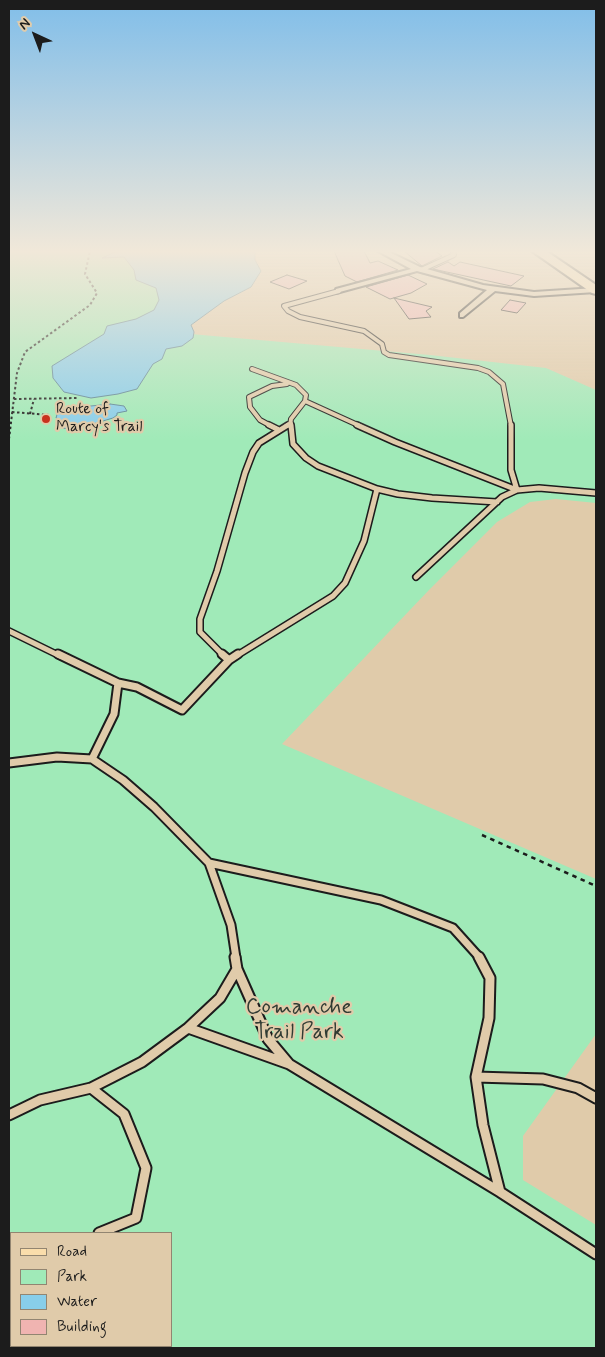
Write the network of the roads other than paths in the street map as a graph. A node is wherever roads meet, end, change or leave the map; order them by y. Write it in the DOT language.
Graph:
graph roads {
  1 [pos="295,314"];
  2 [pos="252,369"];
  3 [pos="291,384"];
  4 [pos="305,401"];
  5 [pos="291,423"];
  6 [pos="279,430"];
  7 [pos="377,489"];
  8 [pos="517,490"];
  9 [pos="596,493"];
  10 [pos="497,502"];
  11 [pos="416,577"];
  12 [pos="9,631"];
  13 [pos="229,660"];
  14 [pos="118,683"];
  15 [pos="92,759"];
  16 [pos="9,763"];
  17 [pos="208,863"];
  18 [pos="237,969"];
  19 [pos="188,1028"];
  20 [pos="289,1064"];
  21 [pos="476,1077"];
  22 [pos="91,1088"];
  23 [pos="596,1098"];
  24 [pos="9,1115"];
  25 [pos="500,1192"];
  26 [pos="101,1232"];
  27 [pos="596,1254"];
  1 -- 8 [label="lane"];
  2 -- 3 [label="lane"];
  3 -- 4 [label="lane"];
  3 -- 6 [label="lane"];
  4 -- 5 [label="lane"];
  4 -- 8 [label="lane"];
  5 -- 6 [label="lane"];
  5 -- 7 [label="lane"];
  6 -- 13 [label="lane"];
  7 -- 10 [label="lane"];
  7 -- 13 [label="lane"];
  8 -- 9 [label="lane"];
  8 -- 10 [label="lane"];
  10 -- 11 [label="lane"];
  12 -- 14 [label="lane"];
  13 -- 14 [label="lane"];
  14 -- 15 [label="lane"];
  15 -- 16 [label="lane"];
  15 -- 17 [label="lane"];
  17 -- 18 [label="lane"];
  17 -- 21 [label="lane"];
  18 -- 19 [label="lane"];
  18 -- 20 [label="lane"];
  19 -- 20 [label="lane"];
  19 -- 22 [label="lane"];
  20 -- 25 [label="lane"];
  21 -- 23 [label="lane"];
  21 -- 25 [label="lane"];
  22 -- 24 [label="lane"];
  22 -- 26 [label="lane"];
  25 -- 27 [label="lane"];
}
